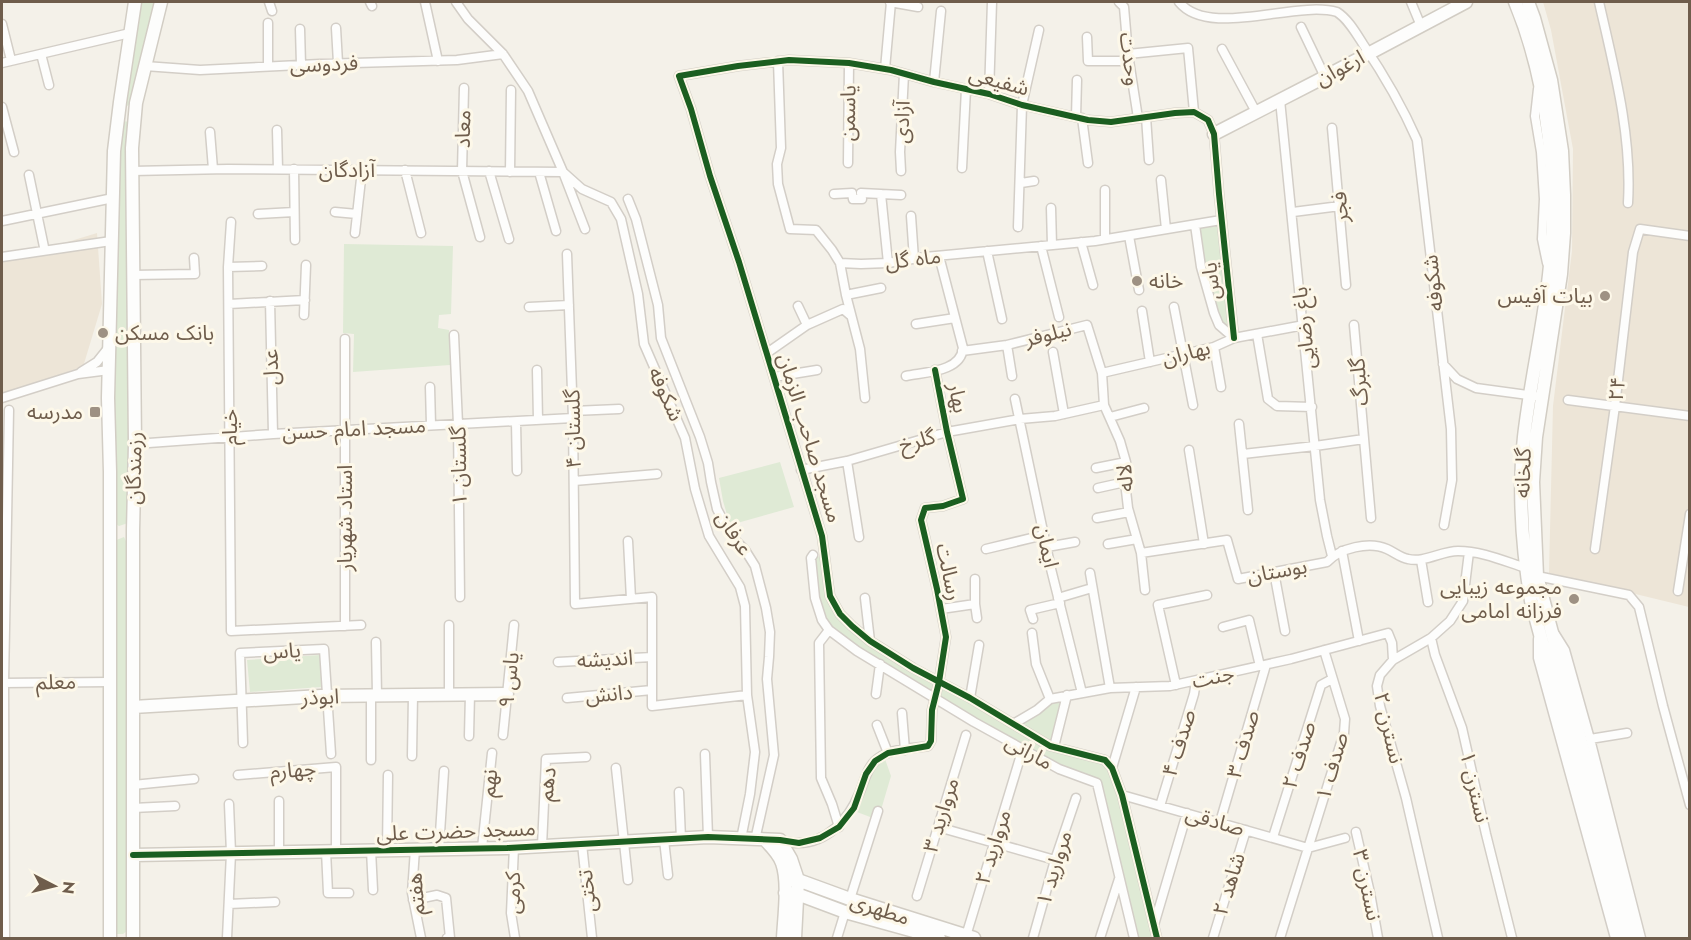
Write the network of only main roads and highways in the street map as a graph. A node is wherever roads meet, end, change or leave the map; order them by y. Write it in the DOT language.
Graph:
graph roads {
  1 [pos="135,2"];
  2 [pos="161,2"];
  3 [pos="1466,2"];
  4 [pos="1515,2"];
  5 [pos="1528,2"];
  6 [pos="1214,134"];
  7 [pos="1536,396"];
  8 [pos="133,530"];
  9 [pos="110,531"];
  10 [pos="1544,625"];
  11 [pos="507,694"];
  12 [pos="133,707"];
  13 [pos="760,840"];
  14 [pos="133,855"];
  15 [pos="792,880"];
  16 [pos="791,894"];
  17 [pos="970,937"];
  18 [pos="132,938"];
  19 [pos="935,938"];
  20 [pos="110,939"];
  21 [pos="783,939"];
  22 [pos="795,939"];
  23 [pos="1622,939"];
  24 [pos="1633,939"];
  1 -- 9 [label="main road, رزمندگان"];
  2 -- 8 [label="main road, رزمندگان"];
  3 -- 6 [label="main road, ارغوان"];
  4 -- 7 [label="main road, گلخانه"];
  5 -- 7 [label="main road, گلخانه"];
  7 -- 10 [label="main road, گلخانه"];
  7 -- 10 [label="main road, گلخانه"];
  8 -- 9 [label="main road"];
  8 -- 12 [label="main road, رزمندگان"];
  9 -- 20 [label="main road, رزمندگان"];
  10 -- 23 [label="main road, گلخانه"];
  10 -- 24 [label="main road, گلخانه"];
  11 -- 12 [label="main road, ابوذر"];
  12 -- 14 [label="main road, رزمندگان"];
  13 -- 14 [label="main road, مسجد حضرت علی"];
  13 -- 15 [label="main road"];
  13 -- 15 [label="main road, مسجد حضرت علی"];
  14 -- 18 [label="main road, رزمندگان"];
  15 -- 16 [label="main road"];
  15 -- 17 [label="main road, مطهری"];
  16 -- 19 [label="main road, مطهری"];
  16 -- 21 [label="main road"];
  16 -- 22 [label="main road"];
}
